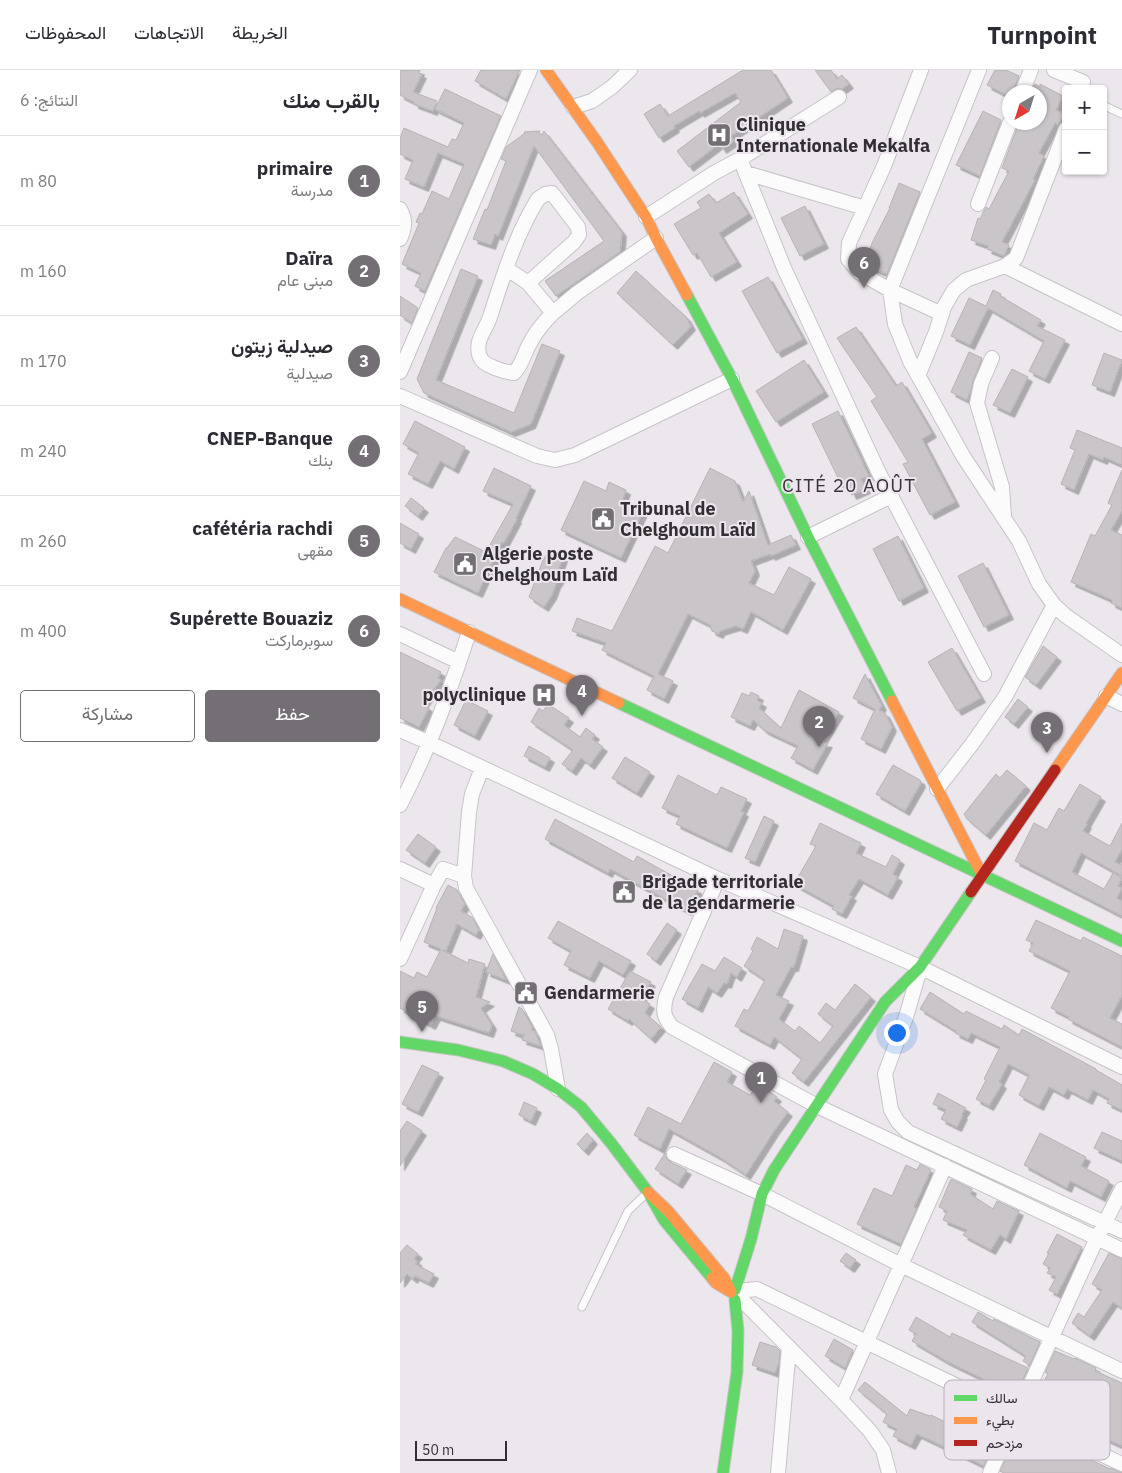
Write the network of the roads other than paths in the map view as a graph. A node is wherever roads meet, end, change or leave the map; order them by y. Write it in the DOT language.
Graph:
graph roads {
  1 [pos="530,70"];
  2 [pos="546,70"];
  3 [pos="630,70"];
  4 [pos="920,70"];
  5 [pos="979,70"];
  6 [pos="1031,70"];
  7 [pos="1054,70"];
  8 [pos="1084,80"];
  9 [pos="1025,85"];
  10 [pos="839,97"];
  11 [pos="573,107"];
  12 [pos="1107,107"];
  13 [pos="1122,114"];
  14 [pos="1007,130"];
  15 [pos="1066,130"];
  16 [pos="740,159"];
  17 [pos="746,173"];
  18 [pos="978,204"];
  19 [pos="865,208"];
  20 [pos="400,209"];
  21 [pos="646,217"];
  22 [pos="656,238"];
  23 [pos="400,239"];
  24 [pos="1005,266"];
  25 [pos="506,268"];
  26 [pos="528,283"];
  27 [pos="890,290"];
  28 [pos="552,313"];
  29 [pos="942,314"];
  30 [pos="1122,324"];
  31 [pos="992,358"];
  32 [pos="401,366"];
  33 [pos="918,376"];
  34 [pos="732,379"];
  35 [pos="400,396"];
  36 [pos="891,496"];
  37 [pos="1004,516"];
  38 [pos="808,537"];
  39 [pos="400,599"];
  40 [pos="1054,604"];
  41 [pos="469,632"];
  42 [pos="400,634"];
  43 [pos="1122,655"];
  44 [pos="459,662"];
  45 [pos="1122,673"];
  46 [pos="984,674"];
  47 [pos="1106,696"];
  48 [pos="1122,704"];
  49 [pos="400,730"];
  50 [pos="430,743"];
  51 [pos="482,768"];
  52 [pos="937,788"];
  53 [pos="402,798"];
  54 [pos="400,869"];
  55 [pos="982,875"];
  56 [pos="464,876"];
  57 [pos="718,878"];
  58 [pos="434,885"];
  59 [pos="1122,941"];
  60 [pos="400,959"];
  61 [pos="920,967"];
  62 [pos="885,1002"];
  63 [pos="906,1017"];
  64 [pos="400,1042"];
  65 [pos="1122,1067"];
  66 [pos="558,1090"];
  67 [pos="817,1106"];
  68 [pos="674,1154"];
  69 [pos="945,1166"];
  70 [pos="1122,1189"];
  71 [pos="648,1192"];
  72 [pos="762,1194"];
  73 [pos="1105,1224"];
  74 [pos="1122,1231"];
  75 [pos="1097,1238"];
  76 [pos="1122,1250"];
  77 [pos="901,1265"];
  78 [pos="736,1294"];
  79 [pos="582,1307"];
  80 [pos="1052,1337"];
  81 [pos="867,1342"];
  82 [pos="789,1347"];
  83 [pos="1122,1371"];
  84 [pos="945,1380"];
  85 [pos="1033,1380"];
  86 [pos="841,1400"];
  87 [pos="1110,1458"];
  88 [pos="996,1460"];
  89 [pos="1122,1464"];
  90 [pos="723,1473"];
  91 [pos="778,1473"];
  92 [pos="889,1473"];
  93 [pos="990,1473"];
  1 -- 32 [label="street"];
  2 -- 11 [label="street"];
  3 -- 11 [label="street"];
  4 -- 19 [label="street"];
  5 -- 27 [label="street"];
  6 -- 9 [label="street"];
  7 -- 8 [label="street"];
  10 -- 16 [label="street"];
  11 -- 21 [label="street"];
  12 -- 13 [label="lane"];
  14 -- 18 [label="street"];
  15 -- 24 [label="street"];
  16 -- 17 [label="street"];
  16 -- 21 [label="street"];
  17 -- 19 [label="street"];
  17 -- 36 [label="street"];
  19 -- 27 [label="street"];
  20 -- 23 [label="street"];
  21 -- 22 [label="street"];
  22 -- 28 [label="street"];
  22 -- 34 [label="street"];
  24 -- 29 [label="street"];
  24 -- 30 [label="street"];
  25 -- 26 [label="street"];
  25 -- 26 [label="street"];
  25 -- 28 [label="street"];
  26 -- 28 [label="street"];
  27 -- 29 [label="street"];
  27 -- 33 [label="street"];
  29 -- 33 [label="street"];
  31 -- 37 [label="street"];
  33 -- 37 [label="street"];
  34 -- 35 [label="street"];
  34 -- 38 [label="street"];
  36 -- 38 [label="street"];
  36 -- 46 [label="street"];
  37 -- 40 [label="street"];
  38 -- 52 [label="street"];
  39 -- 41 [label="street"];
  40 -- 43 [label="street"];
  40 -- 52 [label="street"];
  41 -- 44 [label="street"];
  41 -- 55 [label="street"];
  42 -- 44 [label="street"];
  44 -- 50 [label="street"];
  45 -- 47 [label="street"];
  47 -- 48 [label="street"];
  47 -- 55 [label="street"];
  49 -- 50 [label="street"];
  50 -- 51 [label="street"];
  50 -- 53 [label="street"];
  51 -- 56 [label="street"];
  51 -- 57 [label="street"];
  52 -- 55 [label="street"];
  54 -- 58 [label="street"];
  55 -- 59 [label="street"];
  55 -- 61 [label="street"];
  56 -- 58 [label="street"];
  56 -- 66 [label="street"];
  57 -- 61 [label="street"];
  57 -- 67 [label="street"];
  58 -- 60 [label="street"];
  61 -- 62 [label="street"];
  61 -- 63 [label="street"];
  61 -- 65 [label="street"];
  62 -- 63 [label="street"];
  62 -- 67 [label="street"];
  63 -- 73 [label="street"];
  64 -- 66 [label="street"];
  66 -- 71 [label="street"];
  67 -- 69 [label="street"];
  67 -- 72 [label="street"];
  68 -- 72 [label="street"];
  69 -- 75 [label="street"];
  69 -- 77 [label="street"];
  70 -- 73 [label="street"];
  71 -- 78 [label="street"];
  71 -- 79 [label="lane"];
  72 -- 77 [label="street"];
  72 -- 78 [label="street"];
  73 -- 74 [label="street"];
  73 -- 75 [label="street"];
  75 -- 76 [label="street"];
  75 -- 80 [label="street"];
  77 -- 80 [label="street"];
  77 -- 81 [label="street"];
  78 -- 81 [label="street"];
  78 -- 82 [label="street"];
  78 -- 90 [label="street"];
  80 -- 83 [label="street"];
  80 -- 85 [label="street"];
  81 -- 84 [label="street"];
  81 -- 86 [label="street"];
  82 -- 86 [label="street"];
  82 -- 91 [label="street"];
  86 -- 92 [label="street"];
  87 -- 89 [label="street"];
  88 -- 93 [label="street"];
}
